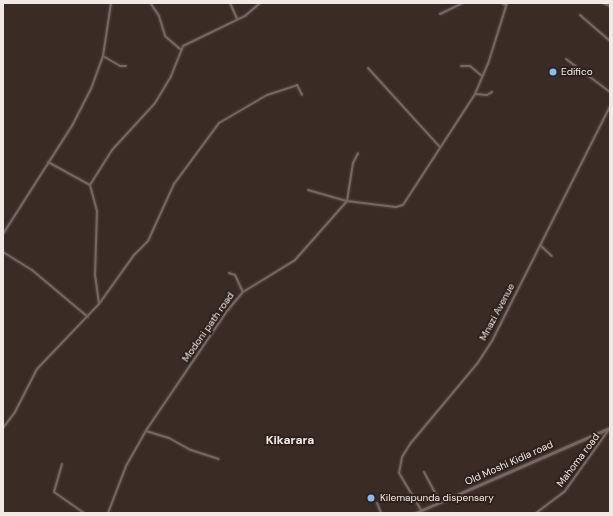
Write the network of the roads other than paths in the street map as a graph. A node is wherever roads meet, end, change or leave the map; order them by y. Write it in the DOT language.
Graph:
graph roads {
  1 [pos="111,3"];
  2 [pos="230,3"];
  3 [pos="260,3"];
  4 [pos="463,3"];
  5 [pos="502,3"];
  6 [pos="603,3"];
  7 [pos="151,4"];
  8 [pos="506,4"];
  9 [pos="610,6"];
  10 [pos="440,14"];
  11 [pos="580,15"];
  12 [pos="237,19"];
  13 [pos="610,41"];
  14 [pos="180,49"];
  15 [pos="104,56"];
  16 [pos="566,59"];
  17 [pos="126,66"];
  18 [pos="461,66"];
  19 [pos="368,68"];
  20 [pos="482,76"];
  21 [pos="492,92"];
  22 [pos="610,92"];
  23 [pos="475,94"];
  24 [pos="302,95"];
  25 [pos="610,106"];
  26 [pos="440,147"];
  27 [pos="358,153"];
  28 [pos="48,162"];
  29 [pos="90,186"];
  30 [pos="308,190"];
  31 [pos="347,201"];
  32 [pos="3,234"];
  33 [pos="540,245"];
  34 [pos="3,252"];
  35 [pos="552,256"];
  36 [pos="228,273"];
  37 [pos="243,292"];
  38 [pos="99,304"];
  39 [pos="88,317"];
  40 [pos="3,428"];
  41 [pos="610,428"];
  42 [pos="146,431"];
  43 [pos="219,459"];
  44 [pos="62,464"];
  45 [pos="424,472"];
  46 [pos="440,502"];
  47 [pos="377,503"];
  48 [pos="421,510"];
  49 [pos="84,513"];
  50 [pos="108,513"];
  51 [pos="381,513"];
  52 [pos="415,513"];
  53 [pos="536,513"];
  1 -- 15 [label="street"];
  2 -- 12 [label="street"];
  3 -- 12 [label="street"];
  4 -- 10 [label="street"];
  5 -- 8 [label="street"];
  6 -- 9 [label="street"];
  7 -- 14 [label="street"];
  8 -- 20 [label="street"];
  11 -- 13 [label="street"];
  12 -- 14 [label="street"];
  14 -- 29 [label="street"];
  15 -- 17 [label="street"];
  15 -- 28 [label="street"];
  16 -- 22 [label="street"];
  18 -- 20 [label="street"];
  19 -- 26 [label="street"];
  20 -- 23 [label="street"];
  21 -- 23 [label="street"];
  23 -- 26 [label="street"];
  24 -- 38 [label="street"];
  25 -- 33 [label="street, Mnazi Avenue"];
  26 -- 31 [label="street"];
  27 -- 31 [label="street"];
  28 -- 29 [label="street"];
  28 -- 32 [label="street"];
  29 -- 38 [label="street"];
  30 -- 31 [label="street"];
  31 -- 37 [label="street, Modoni path road"];
  33 -- 35 [label="street"];
  33 -- 48 [label="street, Mnazi Avenue"];
  34 -- 39 [label="street"];
  36 -- 37 [label="street"];
  37 -- 42 [label="street, Modoni path road"];
  38 -- 39 [label="street"];
  39 -- 40 [label="street"];
  41 -- 46 [label="street, Old Moshi Kidia road"];
  41 -- 53 [label="street, Mahoma road"];
  42 -- 43 [label="street"];
  42 -- 50 [label="street, Modoni path road"];
  44 -- 49 [label="street"];
  45 -- 46 [label="street"];
  46 -- 48 [label="street, Old Moshi Kidia road"];
  47 -- 51 [label="street"];
  48 -- 52 [label="street, Old Moshi Kidia road"];
}
